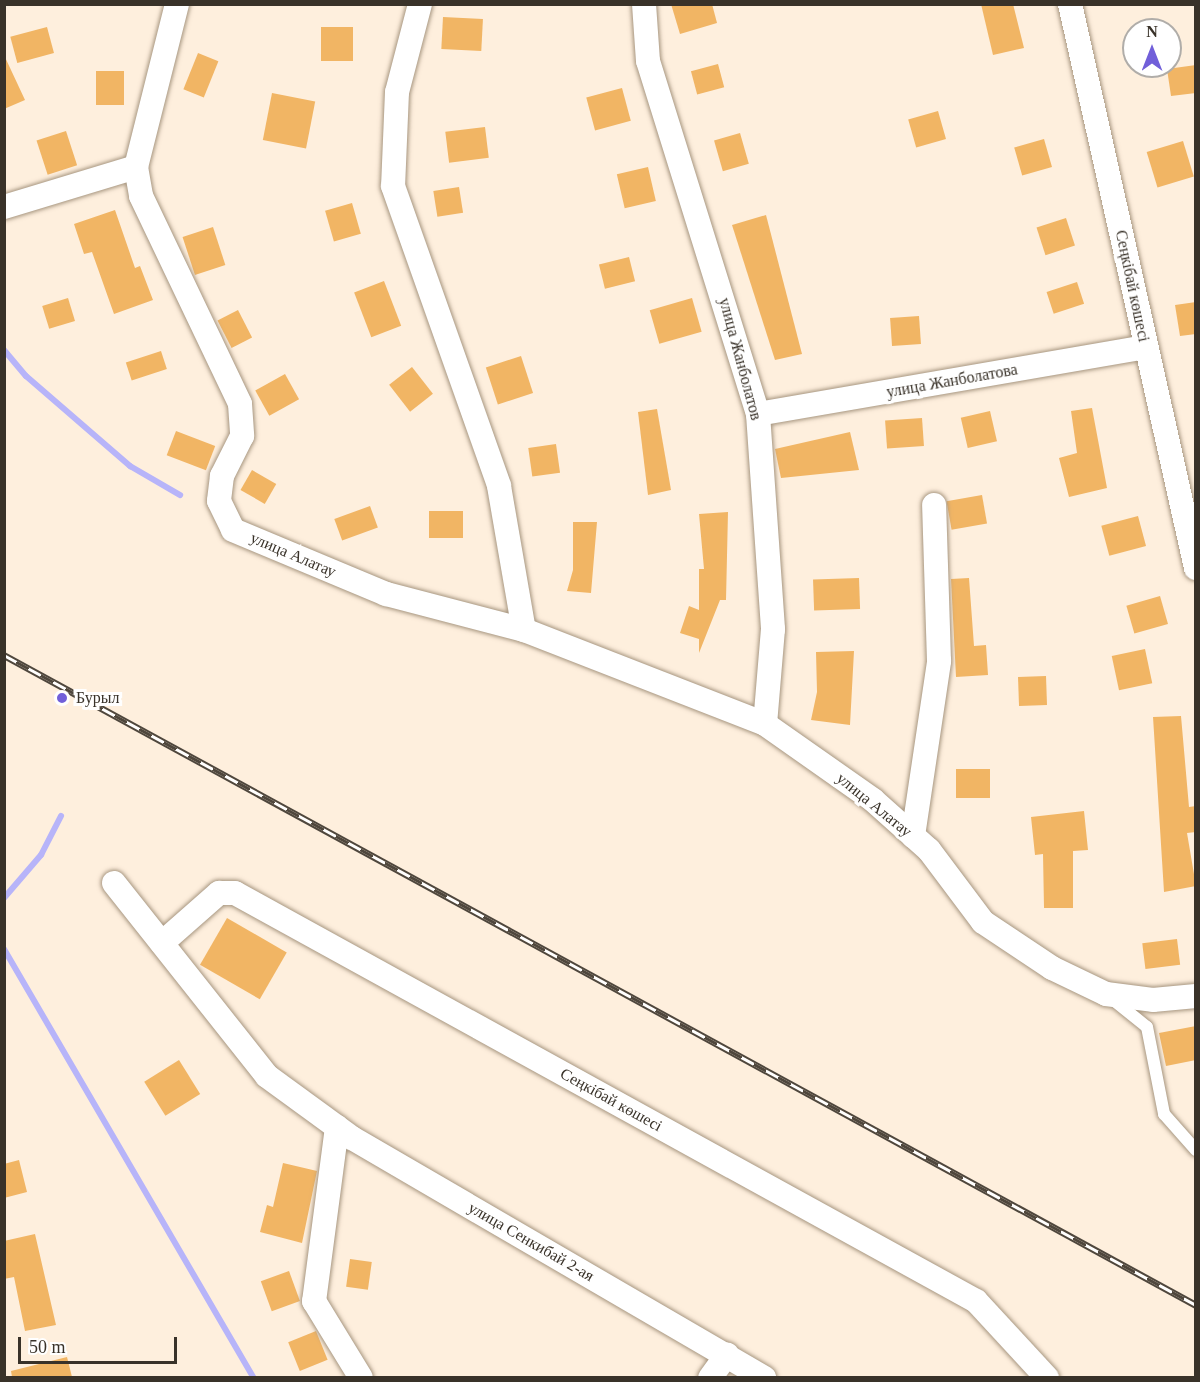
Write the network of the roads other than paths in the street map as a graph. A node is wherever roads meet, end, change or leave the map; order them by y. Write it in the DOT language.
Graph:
graph roads {
  1 [pos="177,4"];
  2 [pos="420,4"];
  3 [pos="644,4"];
  4 [pos="1070,4"];
  5 [pos="136,167"];
  6 [pos="4,207"];
  7 [pos="1146,347"];
  8 [pos="758,414"];
  9 [pos="934,505"];
  10 [pos="1196,568"];
  11 [pos="524,630"];
  12 [pos="765,724"];
  13 [pos="913,836"];
  14 [pos="114,883"];
  15 [pos="162,943"];
  16 [pos="1106,994"];
  17 [pos="1196,996"];
  18 [pos="336,1127"];
  19 [pos="1196,1150"];
  20 [pos="726,1355"];
  21 [pos="362,1377"];
  22 [pos="710,1377"];
  23 [pos="764,1377"];
  24 [pos="1047,1377"];
  1 -- 5 [label="street"];
  2 -- 11 [label="street"];
  3 -- 8 [label="street, улица Жанболатов"];
  4 -- 7 [label="street, Сеңкібай көшесі"];
  5 -- 6 [label="street"];
  5 -- 11 [label="street, улица Алатау"];
  7 -- 8 [label="street, улица Жанболатова"];
  7 -- 10 [label="street, Сеңкібай көшесі"];
  8 -- 12 [label="street, улица Жанболатов"];
  9 -- 13 [label="street"];
  11 -- 12 [label="street, улица Алатау"];
  12 -- 13 [label="street, улица Алатау"];
  13 -- 16 [label="street, улица Алатау"];
  14 -- 15 [label="street, улица Сенкибай 2-ая"];
  15 -- 18 [label="street, улица Сенкибай 2-ая"];
  15 -- 24 [label="street, Сеңкібай көшесі"];
  16 -- 17 [label="street, улица Алатау"];
  16 -- 19 [label="lane"];
  18 -- 20 [label="street, улица Сенкибай 2-ая"];
  18 -- 21 [label="street"];
  20 -- 22 [label="street"];
  20 -- 23 [label="street, улица Сенкибай 2-ая"];
}
